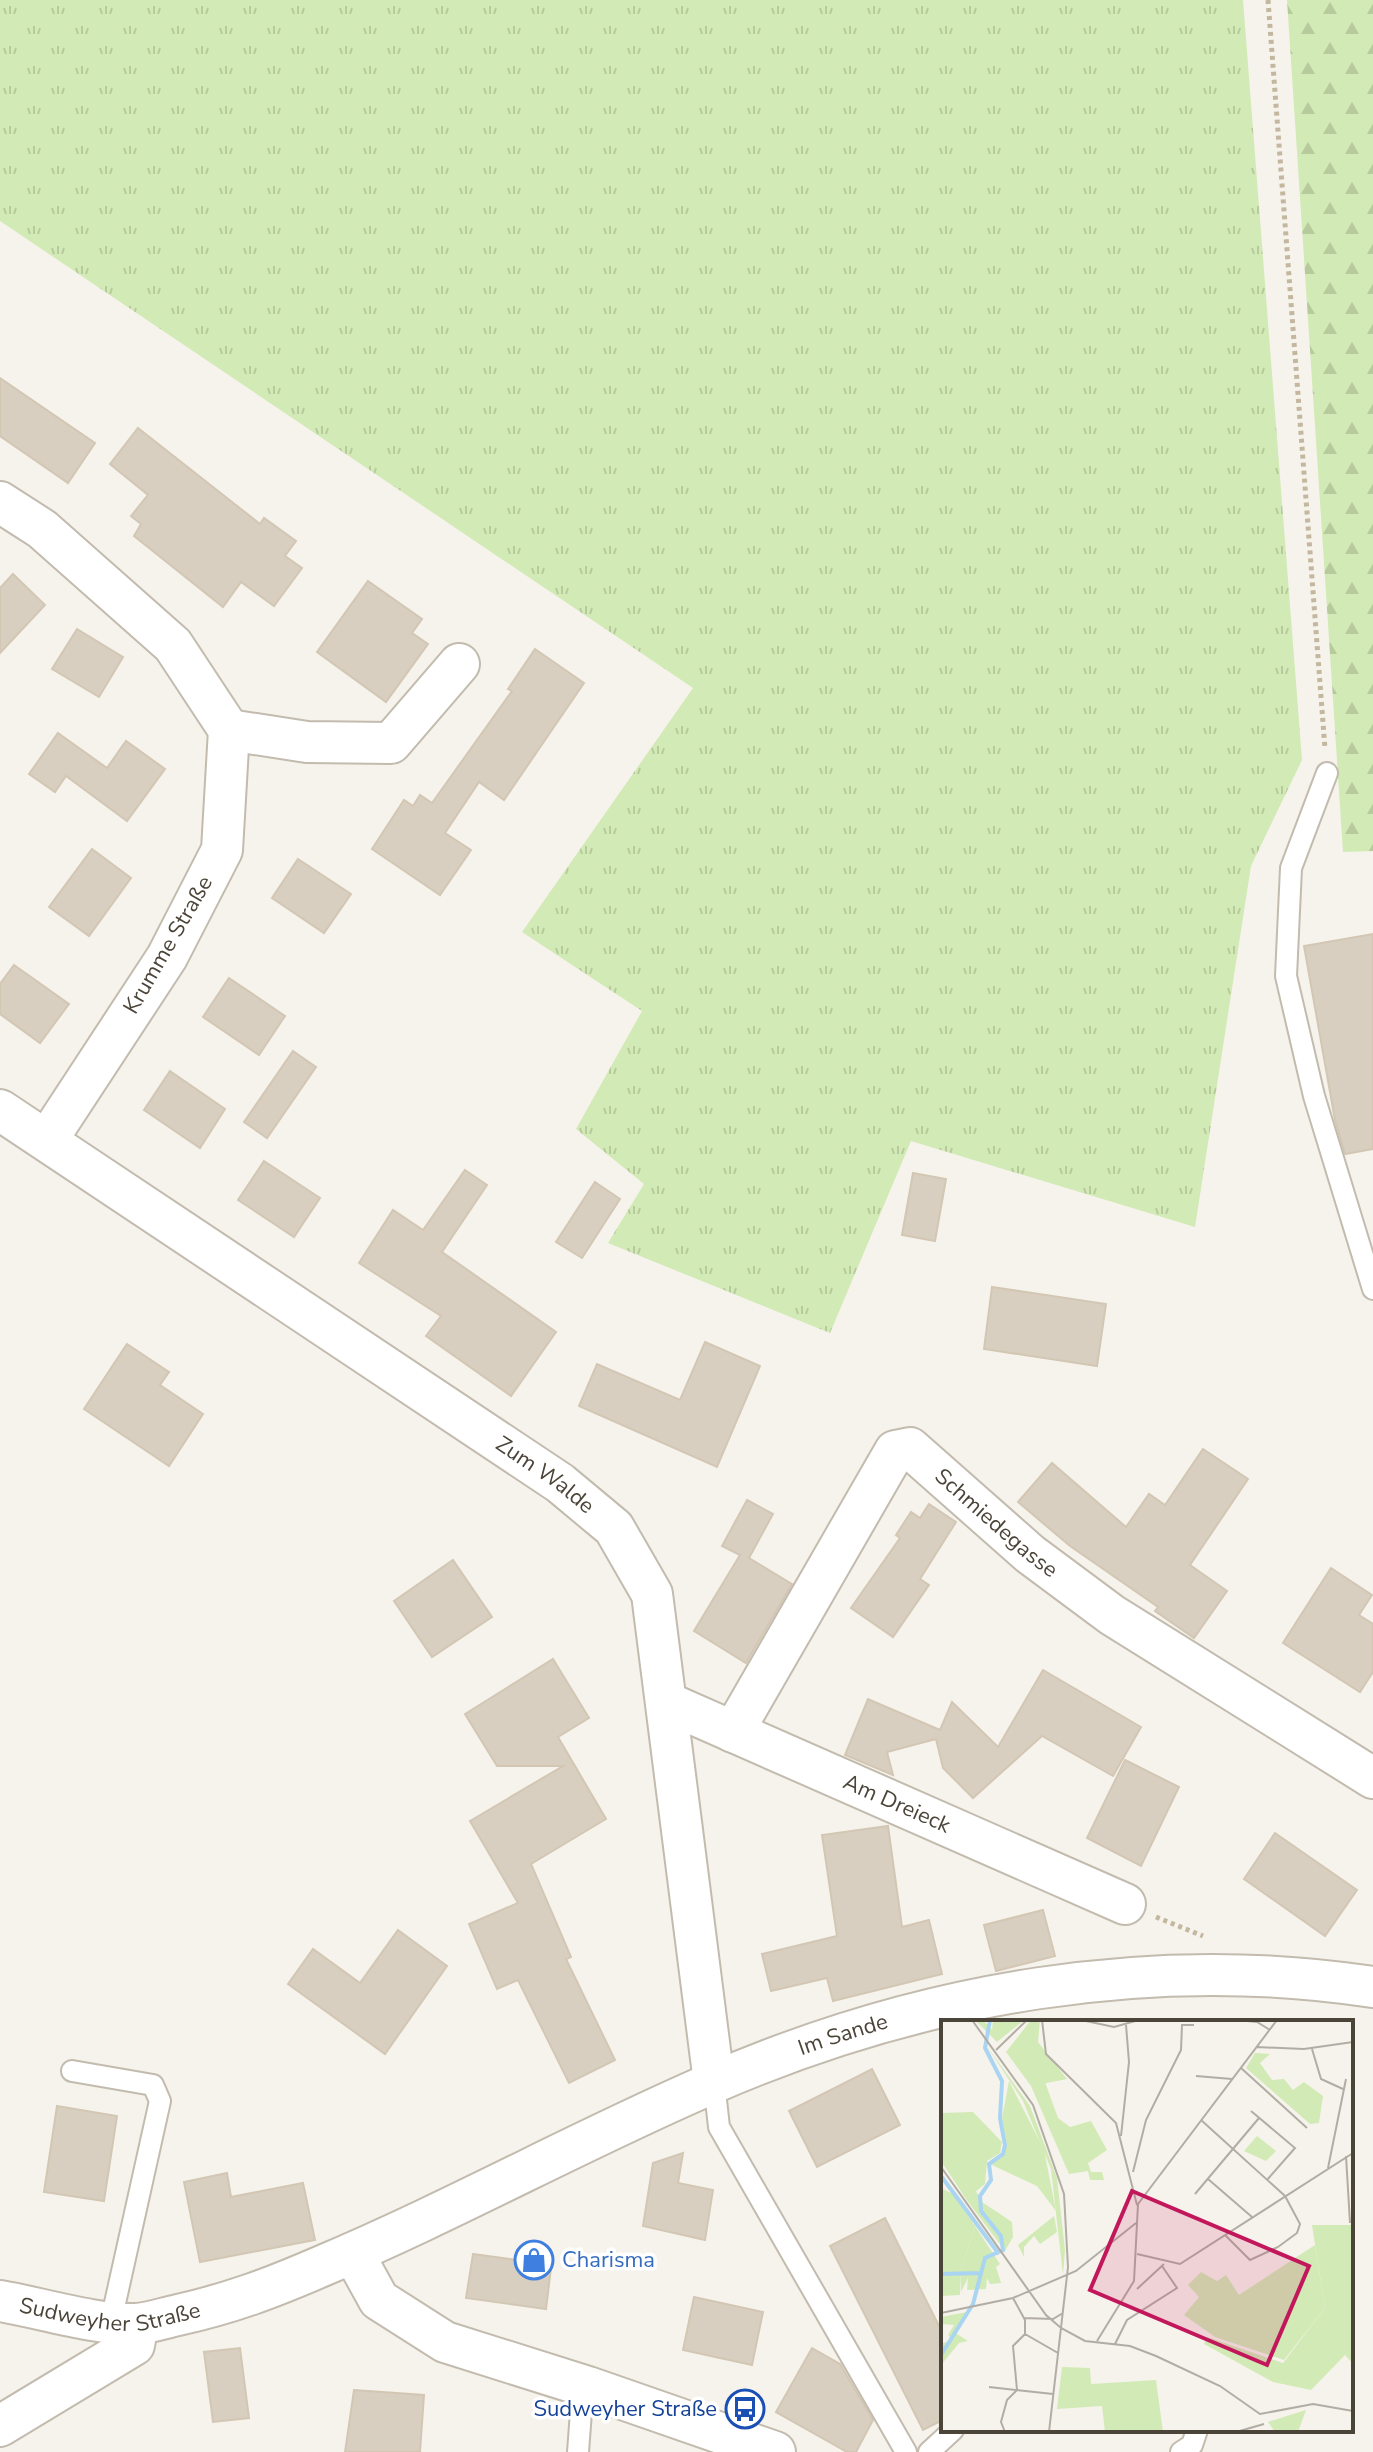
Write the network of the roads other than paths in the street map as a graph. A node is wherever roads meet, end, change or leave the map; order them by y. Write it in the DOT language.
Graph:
graph roads {
  1 [pos="0,502"];
  2 [pos="459,664"];
  3 [pos="229,730"];
  4 [pos="1327,773"];
  5 [pos="0,1110"];
  6 [pos="47,1140"];
  7 [pos="1373,1289"];
  8 [pos="668,1703"];
  9 [pos="733,1732"];
  10 [pos="1373,1778"];
  11 [pos="1125,1904"];
  12 [pos="1373,1987"];
  13 [pos="72,2071"];
  14 [pos="714,2082"];
  15 [pos="353,2253"];
  16 [pos="0,2301"];
  17 [pos="124,2322"];
  18 [pos="583,2385"];
  19 [pos="0,2426"];
  20 [pos="951,2432"];
  21 [pos="1196,2432"];
  22 [pos="578,2452"];
  23 [pos="775,2452"];
  24 [pos="906,2452"];
  25 [pos="929,2452"];
  26 [pos="1181,2452"];
  1 -- 3 [label="street"];
  2 -- 3 [label="street"];
  3 -- 6 [label="street, Krumme Straße"];
  4 -- 7 [label="lane"];
  5 -- 6 [label="street, Zum Walde"];
  6 -- 8 [label="street, Zum Walde"];
  8 -- 9 [label="street, Am Dreieck"];
  8 -- 14 [label="street, Zum Walde"];
  9 -- 10 [label="street, Schmiedegasse"];
  9 -- 11 [label="street, Am Dreieck"];
  12 -- 14 [label="street, Im Sande"];
  13 -- 17 [label="lane"];
  14 -- 15 [label="street, Im Sande"];
  14 -- 24 [label="lane"];
  15 -- 17 [label="street, Sudweyher Straße"];
  15 -- 18 [label="street"];
  16 -- 17 [label="street, Sudweyher Straße"];
  17 -- 19 [label="street"];
  18 -- 22 [label="lane"];
  18 -- 23 [label="street"];
  20 -- 25 [label="lane"];
  21 -- 26 [label="lane"];
}
